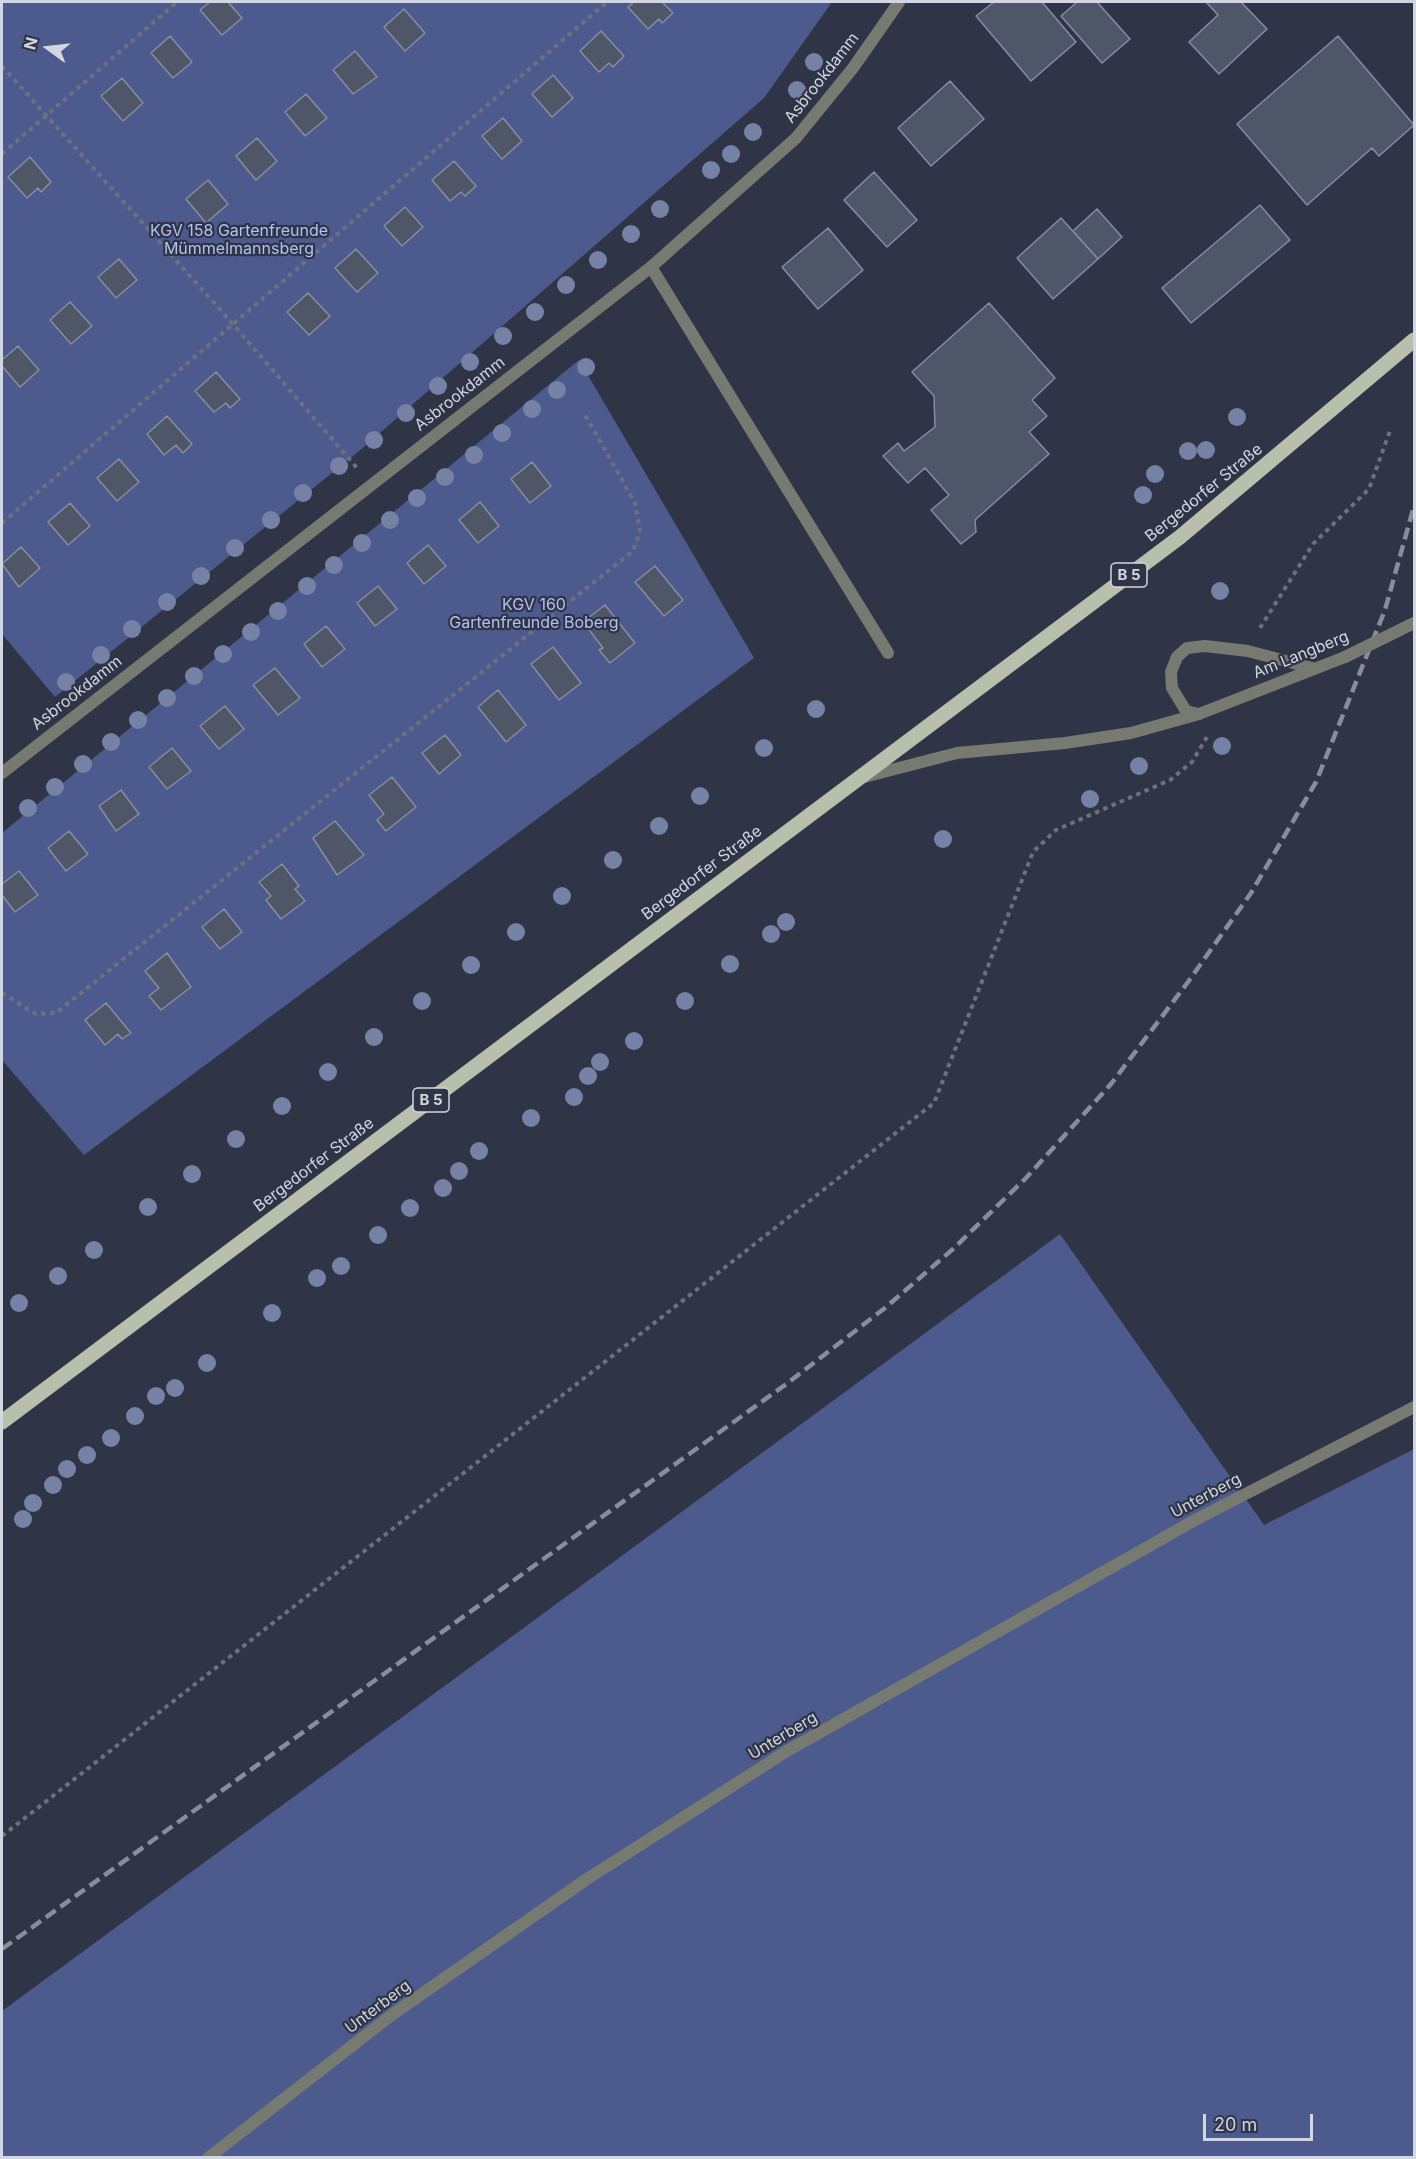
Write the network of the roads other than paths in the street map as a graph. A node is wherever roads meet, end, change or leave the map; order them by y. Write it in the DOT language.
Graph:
graph roads {
  1 [pos="899,2"];
  2 [pos="651,267"];
  3 [pos="1414,340"];
  4 [pos="1414,623"];
  5 [pos="888,653"];
  6 [pos="1312,669"];
  7 [pos="1199,714"];
  8 [pos="2,773"];
  9 [pos="860,778"];
  10 [pos="1414,1407"];
  11 [pos="2,1422"];
  12 [pos="208,2157"];
  1 -- 2 [label="street, Asbrookdamm"];
  2 -- 5 [label="street"];
  2 -- 8 [label="street, Asbrookdamm"];
  3 -- 9 [label="main road, Bergedorfer Straße / B 5"];
  4 -- 6 [label="street, Am Langberg, bridge"];
  6 -- 7 [label="street, Am Langberg"];
  6 -- 7 [label="street"];
  7 -- 9 [label="street, Am Langberg"];
  9 -- 11 [label="main road, Bergedorfer Straße / B 5"];
  10 -- 12 [label="street, Unterberg"];
}
